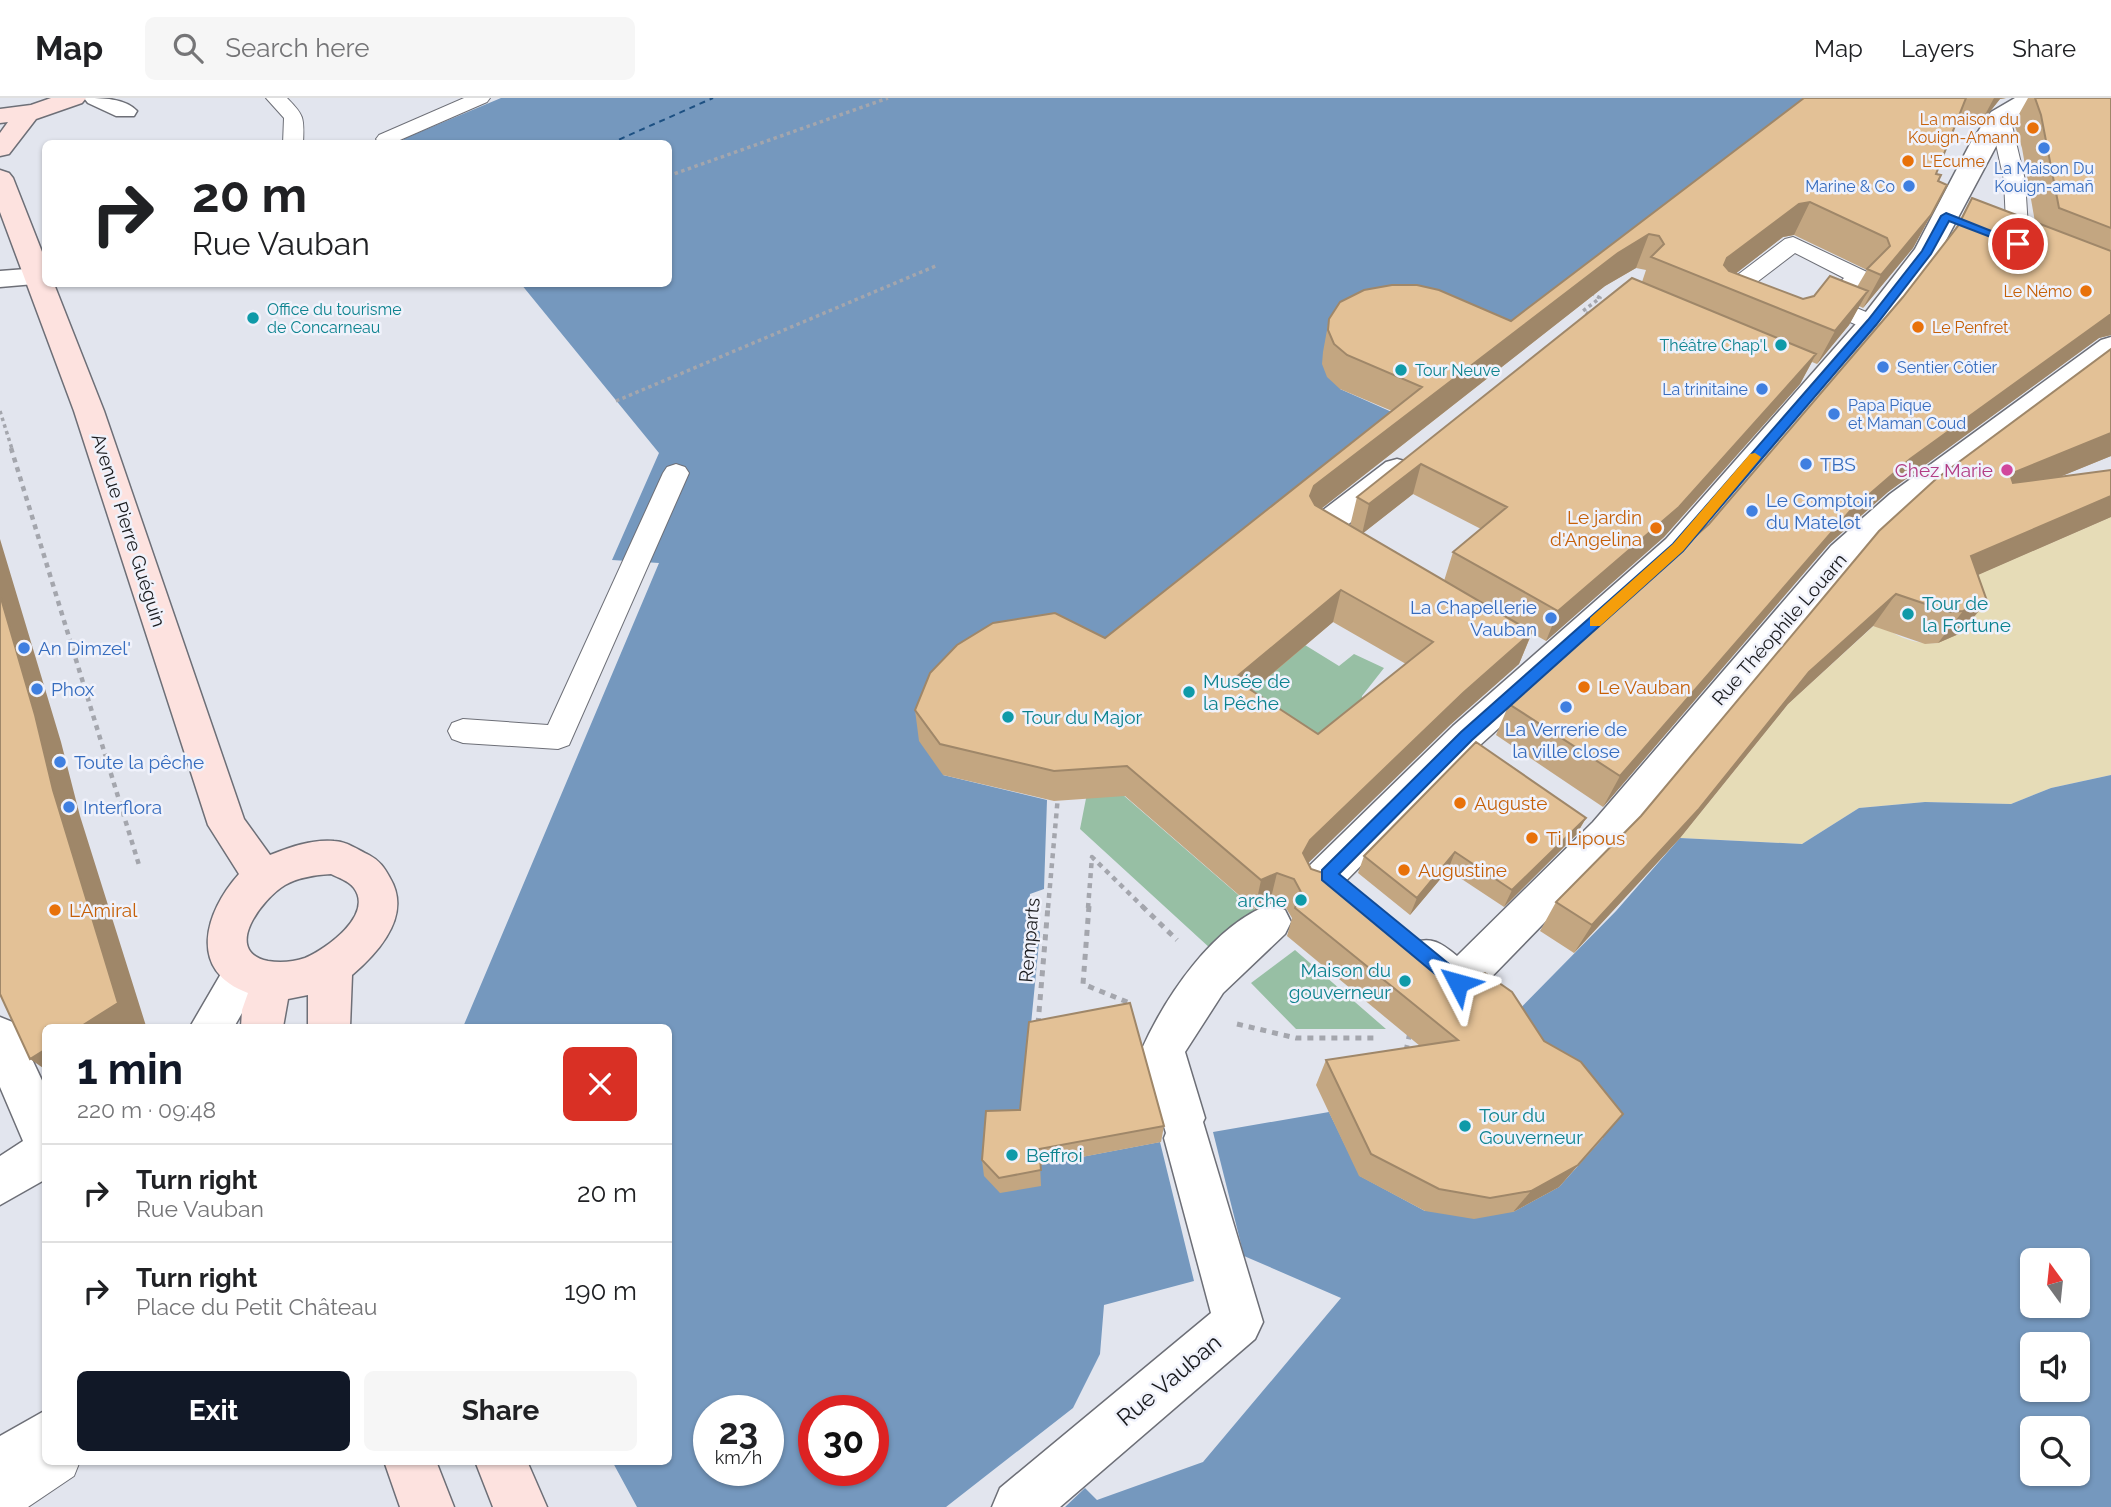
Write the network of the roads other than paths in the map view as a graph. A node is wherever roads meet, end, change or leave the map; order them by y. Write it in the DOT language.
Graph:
graph roads {
  1 [pos="74,98"];
  2 [pos="96,98"];
  3 [pos="276,98"];
  4 [pos="480,98"];
  5 [pos="1982,98"];
  6 [pos="2038,98"];
  7 [pos="125,111"];
  8 [pos="2006,112"];
  9 [pos="29,113"];
  10 [pos="2059,113"];
  11 [pos="0,116"];
  12 [pos="386,139"];
  13 [pos="293,140"];
  14 [pos="0,149"];
  15 [pos="0,178"];
  16 [pos="1994,235"];
  17 [pos="40,271"];
  18 [pos="0,279"];
  19 [pos="46,287"];
  20 [pos="1808,297"];
  21 [pos="1830,305"];
  22 [pos="1761,312"];
  23 [pos="1872,323"];
  24 [pos="2111,346"];
  25 [pos="1422,449"];
  26 [pos="676,473"];
  27 [pos="1382,564"];
  28 [pos="463,731"];
  29 [pos="1466,736"];
  30 [pos="1499,758"];
  31 [pos="264,877"];
  32 [pos="1335,886"];
  33 [pos="1270,922"];
  34 [pos="1398,933"];
  35 [pos="332,967"];
  36 [pos="259,977"];
  37 [pos="214,1024"];
  38 [pos="262,1024"];
  39 [pos="328,1024"];
  40 [pos="0,1037"];
  41 [pos="42,1133"];
  42 [pos="42,1156"];
  43 [pos="42,1177"];
  44 [pos="0,1182"];
  45 [pos="0,1202"];
  46 [pos="42,1439"];
  47 [pos="0,1465"];
  48 [pos="53,1465"];
  49 [pos="411,1465"];
  50 [pos="503,1465"];
  51 [pos="0,1500"];
  52 [pos="427,1507"];
  53 [pos="520,1507"];
  54 [pos="1019,1507"];
  1 -- 9 [label="main road"];
  2 -- 7 [label="street"];
  3 -- 13 [label="lane"];
  4 -- 12 [label="lane"];
  5 -- 8 [label="street"];
  6 -- 8 [label="street"];
  8 -- 10 [label="street"];
  8 -- 16 [label="street"];
  8 -- 16 [label="lane"];
  9 -- 11 [label="main road"];
  9 -- 14 [label="main road"];
  15 -- 17 [label="main road, Avenue Pierre Guéguin"];
  16 -- 23 [label="street"];
  17 -- 18 [label="street"];
  19 -- 31 [label="main road, Avenue Pierre Guéguin"];
  20 -- 21 [label="lane"];
  21 -- 22 [label="lane"];
  21 -- 23 [label="lane"];
  23 -- 29 [label="street"];
  24 -- 34 [label="street, Rue Théophile Louarn"];
  25 -- 27 [label="street"];
  26 -- 28 [label="lane"];
  29 -- 30 [label="street"];
  29 -- 32 [label="street"];
  31 -- 35 [label="main road"];
  31 -- 36 [label="main road"];
  33 -- 54 [label="street, Rue Vauban"];
  35 -- 36 [label="main road"];
  35 -- 39 [label="main road"];
  36 -- 37 [label="street"];
  36 -- 38 [label="main road"];
  40 -- 41 [label="street"];
  42 -- 44 [label="street"];
  43 -- 45 [label="street"];
  46 -- 47 [label="street"];
  48 -- 51 [label="lane"];
  49 -- 52 [label="main road"];
  50 -- 53 [label="main road"];
}
